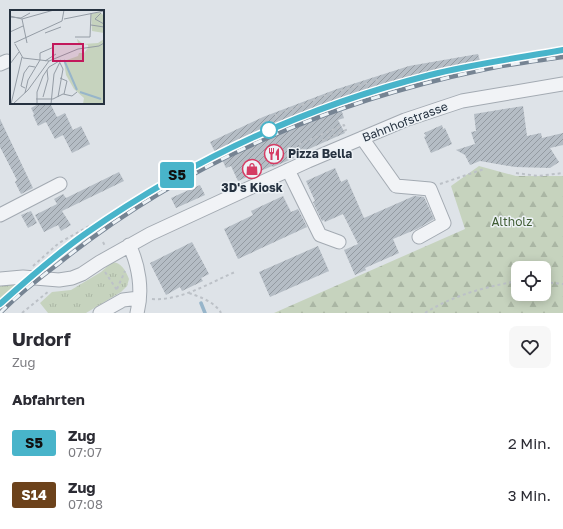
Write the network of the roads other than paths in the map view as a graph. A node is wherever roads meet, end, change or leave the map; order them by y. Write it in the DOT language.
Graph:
graph roads {
  1 [pos="563,84"];
  2 [pos="362,138"];
  3 [pos="288,170"];
  4 [pos="60,184"];
  5 [pos="0,215"];
  6 [pos="419,237"];
  7 [pos="339,242"];
  8 [pos="129,245"];
  9 [pos="0,279"];
  10 [pos="139,298"];
  11 [pos="100,313"];
  12 [pos="138,313"];
  1 -- 2 [label="street, Bahnhofstrasse"];
  2 -- 3 [label="street, Bahnhofstrasse"];
  2 -- 6 [label="street"];
  3 -- 7 [label="street"];
  3 -- 8 [label="street, Bahnhofstrasse"];
  4 -- 5 [label="street"];
  8 -- 9 [label="street"];
  8 -- 10 [label="street"];
  10 -- 11 [label="street"];
  10 -- 12 [label="street"];
}
